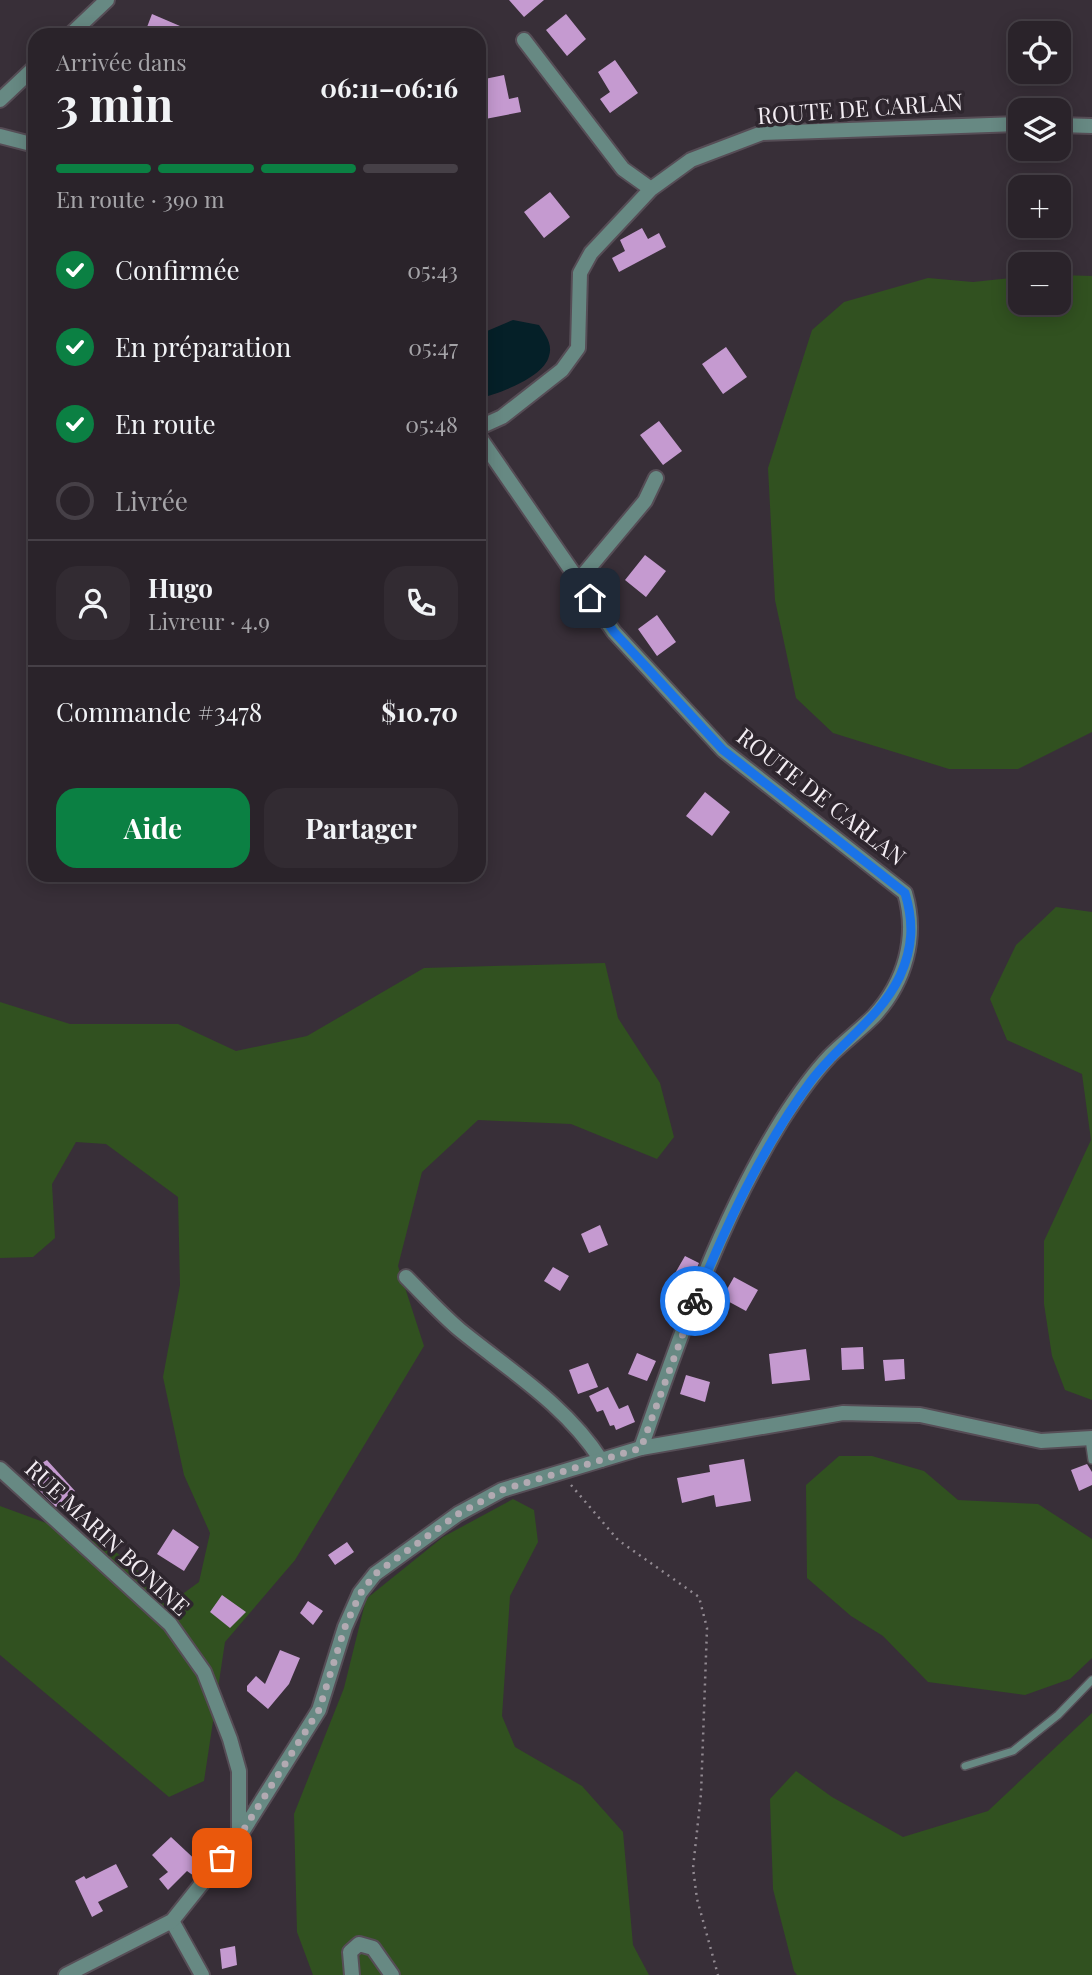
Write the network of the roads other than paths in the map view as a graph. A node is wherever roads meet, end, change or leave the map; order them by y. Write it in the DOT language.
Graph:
graph roads {
  1 [pos="107,0"];
  2 [pos="77,28"];
  3 [pos="524,40"];
  4 [pos="28,74"];
  5 [pos="0,100"];
  6 [pos="1008,124"];
  7 [pos="1071,125"];
  8 [pos="1092,126"];
  9 [pos="0,136"];
  10 [pos="28,143"];
  11 [pos="651,189"];
  12 [pos="486,424"];
  13 [pos="486,447"];
  14 [pos="656,478"];
  15 [pos="578,581"];
  16 [pos="407,1277"];
  17 [pos="1090,1438"];
  18 [pos="641,1448"];
  19 [pos="601,1460"];
  20 [pos="1092,1460"];
  21 [pos="0,1469"];
  22 [pos="1092,1680"];
  23 [pos="965,1766"];
  24 [pos="239,1837"];
  25 [pos="172,1921"];
  26 [pos="66,1975"];
  27 [pos="202,1975"];
  28 [pos="352,1975"];
  29 [pos="392,1975"];
  1 -- 2 [label="street"];
  3 -- 11 [label="street"];
  4 -- 5 [label="street"];
  6 -- 11 [label="street, ROUTE DE CARLAN"];
  7 -- 8 [label="street"];
  9 -- 10 [label="street"];
  11 -- 12 [label="street, ROUTE DE CARLAN"];
  13 -- 15 [label="street, ROUTE DE CARLAN"];
  14 -- 15 [label="street"];
  15 -- 18 [label="street, ROUTE DE CARLAN"];
  16 -- 19 [label="street"];
  17 -- 18 [label="street"];
  17 -- 20 [label="lane"];
  18 -- 19 [label="street"];
  19 -- 24 [label="street"];
  21 -- 24 [label="street, RUE MARIN BONINE"];
  22 -- 23 [label="lane"];
  24 -- 25 [label="street"];
  25 -- 26 [label="street"];
  25 -- 27 [label="street"];
  28 -- 29 [label="street"];
}
